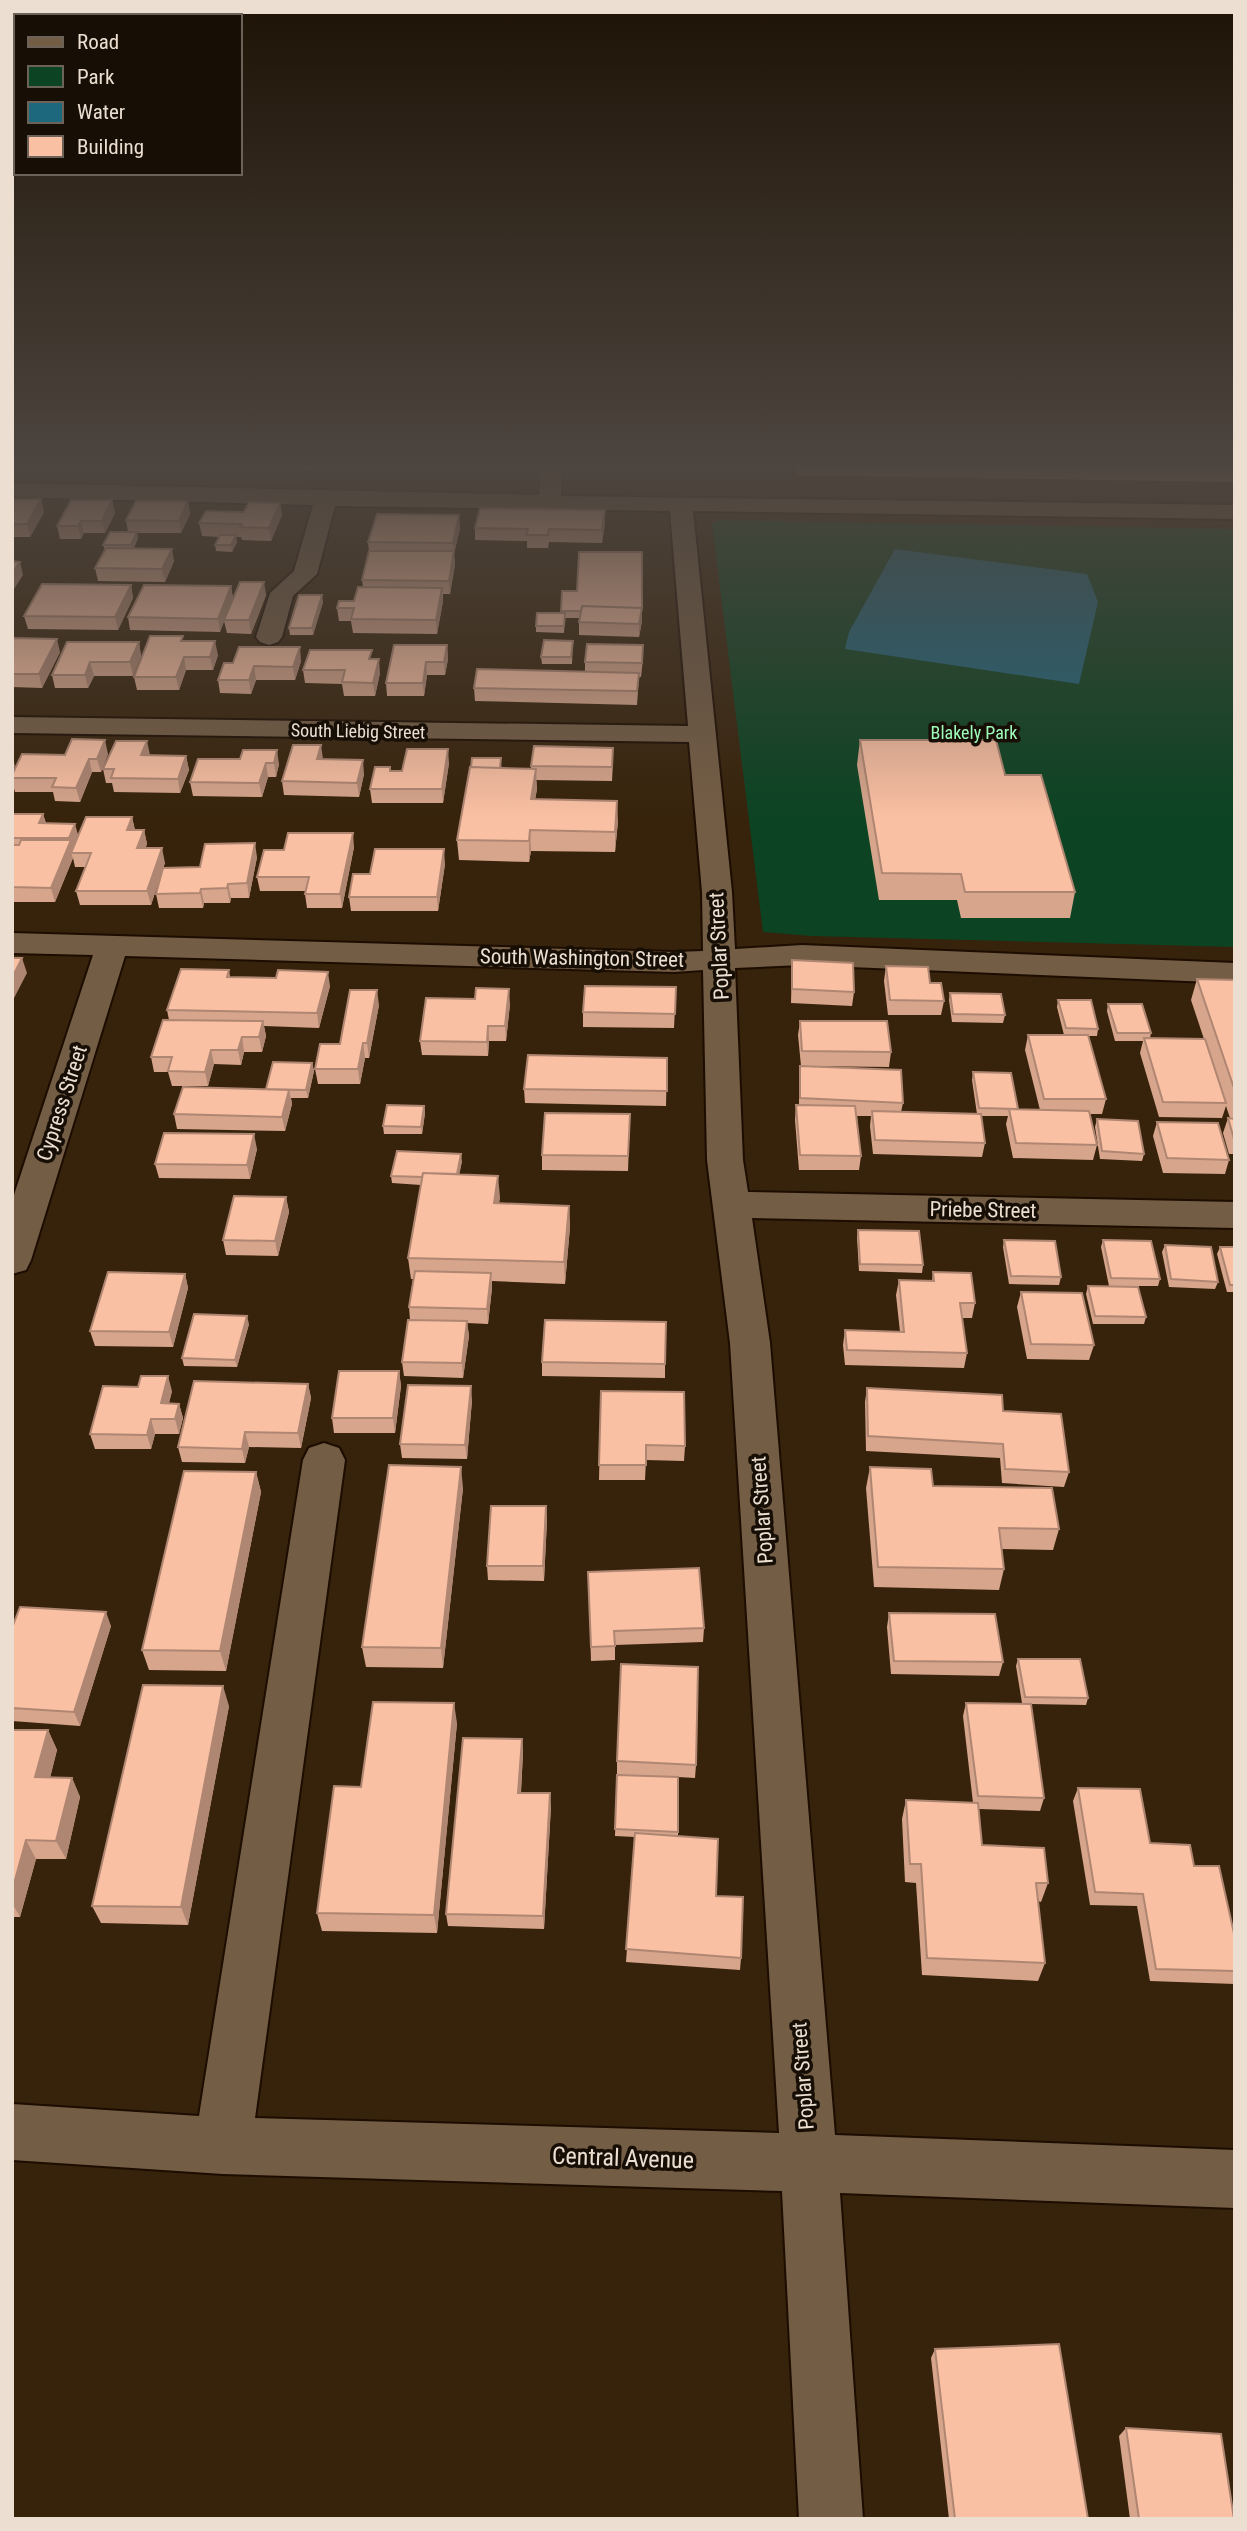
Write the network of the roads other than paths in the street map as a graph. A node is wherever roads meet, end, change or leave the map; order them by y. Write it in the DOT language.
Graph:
graph roads {
  1 [pos="296,581"];
  2 [pos="688,581"];
  3 [pos="270,637"];
  4 [pos="12,725"];
  5 [pos="703,734"];
  6 [pos="12,943"];
  7 [pos="112,946"];
  8 [pos="721,959"];
  9 [pos="1235,973"];
  10 [pos="732,1205"];
  11 [pos="1235,1215"];
  12 [pos="12,1260"];
  13 [pos="324,1460"];
  14 [pos="12,2132"];
  15 [pos="223,2146"];
  16 [pos="809,2163"];
  17 [pos="1235,2179"];
  18 [pos="831,2519"];
  1 -- 3 [label="street"];
  2 -- 5 [label="street, Poplar Street"];
  4 -- 5 [label="street, South Liebig Street"];
  5 -- 8 [label="street, Poplar Street"];
  6 -- 7 [label="street, South Washington Street"];
  7 -- 8 [label="street, South Washington Street"];
  7 -- 12 [label="street, Cypress Street"];
  8 -- 9 [label="street, South Washington Street"];
  8 -- 10 [label="street, Poplar Street"];
  10 -- 11 [label="street, Priebe Street"];
  10 -- 16 [label="street, Poplar Street"];
  13 -- 15 [label="street"];
  14 -- 15 [label="street, Central Avenue"];
  15 -- 16 [label="street, Central Avenue"];
  16 -- 17 [label="street, Central Avenue"];
  16 -- 18 [label="street, Poplar Street"];
}
